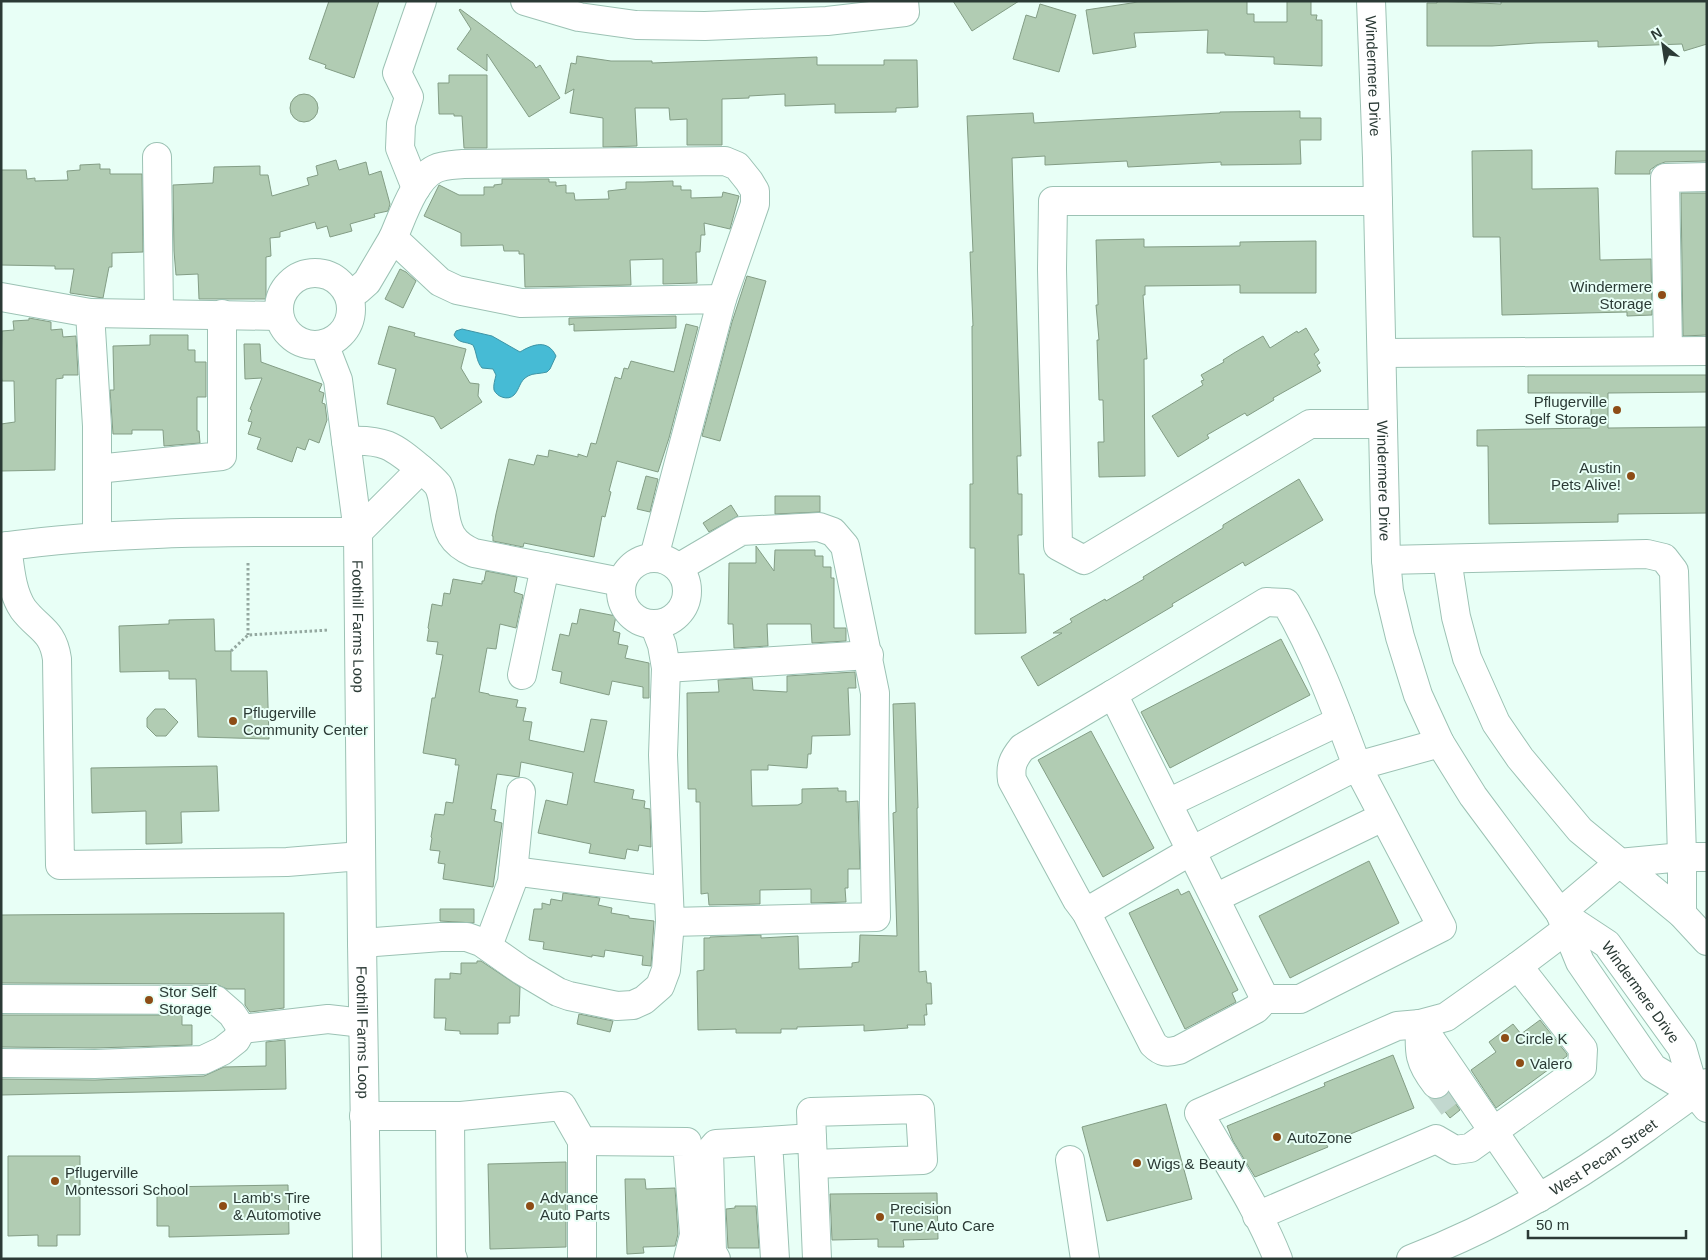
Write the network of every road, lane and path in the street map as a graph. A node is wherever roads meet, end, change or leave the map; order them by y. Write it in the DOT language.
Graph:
graph roads {
  1 [pos="422,1"];
  2 [pos="525,1"];
  3 [pos="904,1"];
  4 [pos="1371,1"];
  5 [pos="156,157"];
  6 [pos="1707,177"];
  7 [pos="416,188"];
  8 [pos="1378,202"];
  9 [pos="392,238"];
  10 [pos="348,293"];
  11 [pos="1,297"];
  12 [pos="722,299"];
  13 [pos="90,313"];
  14 [pos="159,313"];
  15 [pos="222,314"];
  16 [pos="279,316"];
  17 [pos="324,344"];
  18 [pos="1668,351"];
  19 [pos="1707,351"];
  20 [pos="1382,353"];
  21 [pos="1383,424"];
  22 [pos="346,441"];
  23 [pos="97,469"];
  24 [pos="421,469"];
  25 [pos="358,532"];
  26 [pos="97,536"];
  27 [pos="4,546"];
  28 [pos="1447,559"];
  29 [pos="1386,560"];
  30 [pos="666,562"];
  31 [pos="248,563"];
  32 [pos="545,566"];
  33 [pos="621,582"];
  34 [pos="654,624"];
  35 [pos="329,630"];
  36 [pos="248,635"];
  37 [pos="231,651"];
  38 [pos="868,655"];
  39 [pos="666,668"];
  40 [pos="522,675"];
  41 [pos="1113,694"];
  42 [pos="1340,721"];
  43 [pos="1440,743"];
  44 [pos="1357,766"];
  45 [pos="521,792"];
  46 [pos="1168,803"];
  47 [pos="1383,817"];
  48 [pos="1191,851"];
  49 [pos="361,856"];
  50 [pos="1694,857"];
  51 [pos="1619,863"];
  52 [pos="513,871"];
  53 [pos="668,891"];
  54 [pos="1215,898"];
  55 [pos="1086,912"];
  56 [pos="1682,914"];
  57 [pos="1563,921"];
  58 [pos="670,922"];
  59 [pos="1707,941"];
  60 [pos="362,943"];
  61 [pos="488,946"];
  62 [pos="1518,966"];
  63 [pos="1265,998"];
  64 [pos="1,1000"];
  65 [pos="363,1024"];
  66 [pos="1420,1024"];
  67 [pos="242,1029"];
  68 [pos="1,1063"];
  69 [pos="1436,1084"];
  70 [pos="1703,1094"];
  71 [pos="1457,1112"];
  72 [pos="364,1116"];
  73 [pos="450,1116"];
  74 [pos="1487,1136"];
  75 [pos="582,1141"];
  76 [pos="768,1141"];
  77 [pos="1070,1160"];
  78 [pos="1539,1198"];
  79 [pos="1257,1216"];
  80 [pos="367,1259"];
  81 [pos="453,1259"];
  82 [pos="582,1259"];
  83 [pos="688,1259"];
  84 [pos="716,1259"];
  85 [pos="775,1259"];
  86 [pos="817,1259"];
  87 [pos="1084,1259"];
  88 [pos="1278,1259"];
  89 [pos="1410,1259"];
  1 -- 7 [label="street"];
  2 -- 3 [label="street"];
  4 -- 8 [label="street, Windermere Drive"];
  5 -- 14 [label="street"];
  6 -- 18 [label="street"];
  7 -- 9 [label="street"];
  7 -- 12 [label="street"];
  8 -- 20 [label="street, Windermere Drive"];
  8 -- 21 [label="street"];
  9 -- 10 [label="street"];
  9 -- 12 [label="street"];
  10 -- 16 [label="street"];
  10 -- 17 [label="street"];
  11 -- 13 [label="street"];
  12 -- 30 [label="street"];
  13 -- 14 [label="street"];
  13 -- 23 [label="street"];
  14 -- 15 [label="street"];
  15 -- 16 [label="street"];
  15 -- 23 [label="street"];
  16 -- 17 [label="street"];
  17 -- 22 [label="street, Foothill Farms Loop"];
  18 -- 19 [label="street"];
  18 -- 20 [label="street"];
  20 -- 21 [label="street, Windermere Drive"];
  21 -- 29 [label="street, Windermere Drive"];
  22 -- 24 [label="street"];
  22 -- 25 [label="street, Foothill Farms Loop"];
  23 -- 26 [label="street"];
  24 -- 25 [label="street"];
  24 -- 32 [label="street"];
  25 -- 26 [label="street"];
  25 -- 49 [label="street, Foothill Farms Loop"];
  26 -- 27 [label="street"];
  27 -- 49 [label="street"];
  28 -- 29 [label="street"];
  28 -- 50 [label="street"];
  28 -- 51 [label="street"];
  29 -- 43 [label="street, Windermere Drive"];
  30 -- 33 [label="street"];
  30 -- 34 [label="street"];
  30 -- 38 [label="street"];
  31 -- 36 [label="path"];
  32 -- 33 [label="street"];
  32 -- 40 [label="street"];
  33 -- 34 [label="street"];
  34 -- 39 [label="street"];
  35 -- 36 [label="path"];
  36 -- 37 [label="path"];
  38 -- 39 [label="street"];
  38 -- 58 [label="street"];
  39 -- 53 [label="street"];
  41 -- 42 [label="street"];
  41 -- 46 [label="street"];
  41 -- 55 [label="street"];
  42 -- 44 [label="street"];
  42 -- 46 [label="street"];
  43 -- 44 [label="street"];
  43 -- 57 [label="street, Windermere Drive"];
  44 -- 47 [label="street"];
  44 -- 48 [label="street"];
  45 -- 52 [label="street"];
  46 -- 48 [label="street"];
  47 -- 54 [label="street"];
  47 -- 63 [label="street"];
  48 -- 54 [label="street"];
  48 -- 55 [label="street"];
  49 -- 60 [label="street, Foothill Farms Loop"];
  50 -- 51 [label="street"];
  50 -- 56 [label="street"];
  51 -- 56 [label="street"];
  51 -- 57 [label="street"];
  52 -- 53 [label="street"];
  52 -- 61 [label="street"];
  53 -- 58 [label="street"];
  54 -- 63 [label="street"];
  55 -- 63 [label="street"];
  56 -- 59 [label="street"];
  57 -- 62 [label="street"];
  57 -- 70 [label="street, Windermere Drive"];
  58 -- 61 [label="street"];
  60 -- 61 [label="street"];
  60 -- 65 [label="street, Foothill Farms Loop"];
  62 -- 66 [label="street"];
  62 -- 74 [label="street"];
  64 -- 67 [label="street"];
  65 -- 67 [label="street"];
  65 -- 72 [label="street, Foothill Farms Loop"];
  66 -- 69 [label="street"];
  66 -- 74 [label="street"];
  66 -- 79 [label="street"];
  67 -- 68 [label="street"];
  70 -- 78 [label="street, West Pecan Street"];
  71 -- 74 [label="street"];
  72 -- 73 [label="street"];
  72 -- 80 [label="street, Foothill Farms Loop"];
  73 -- 75 [label="street"];
  73 -- 81 [label="street"];
  74 -- 78 [label="street"];
  74 -- 79 [label="street"];
  75 -- 82 [label="street"];
  75 -- 83 [label="street"];
  76 -- 84 [label="street"];
  76 -- 85 [label="street"];
  76 -- 86 [label="street"];
  77 -- 87 [label="street"];
  78 -- 89 [label="street, West Pecan Street"];
  79 -- 88 [label="street"];
}
